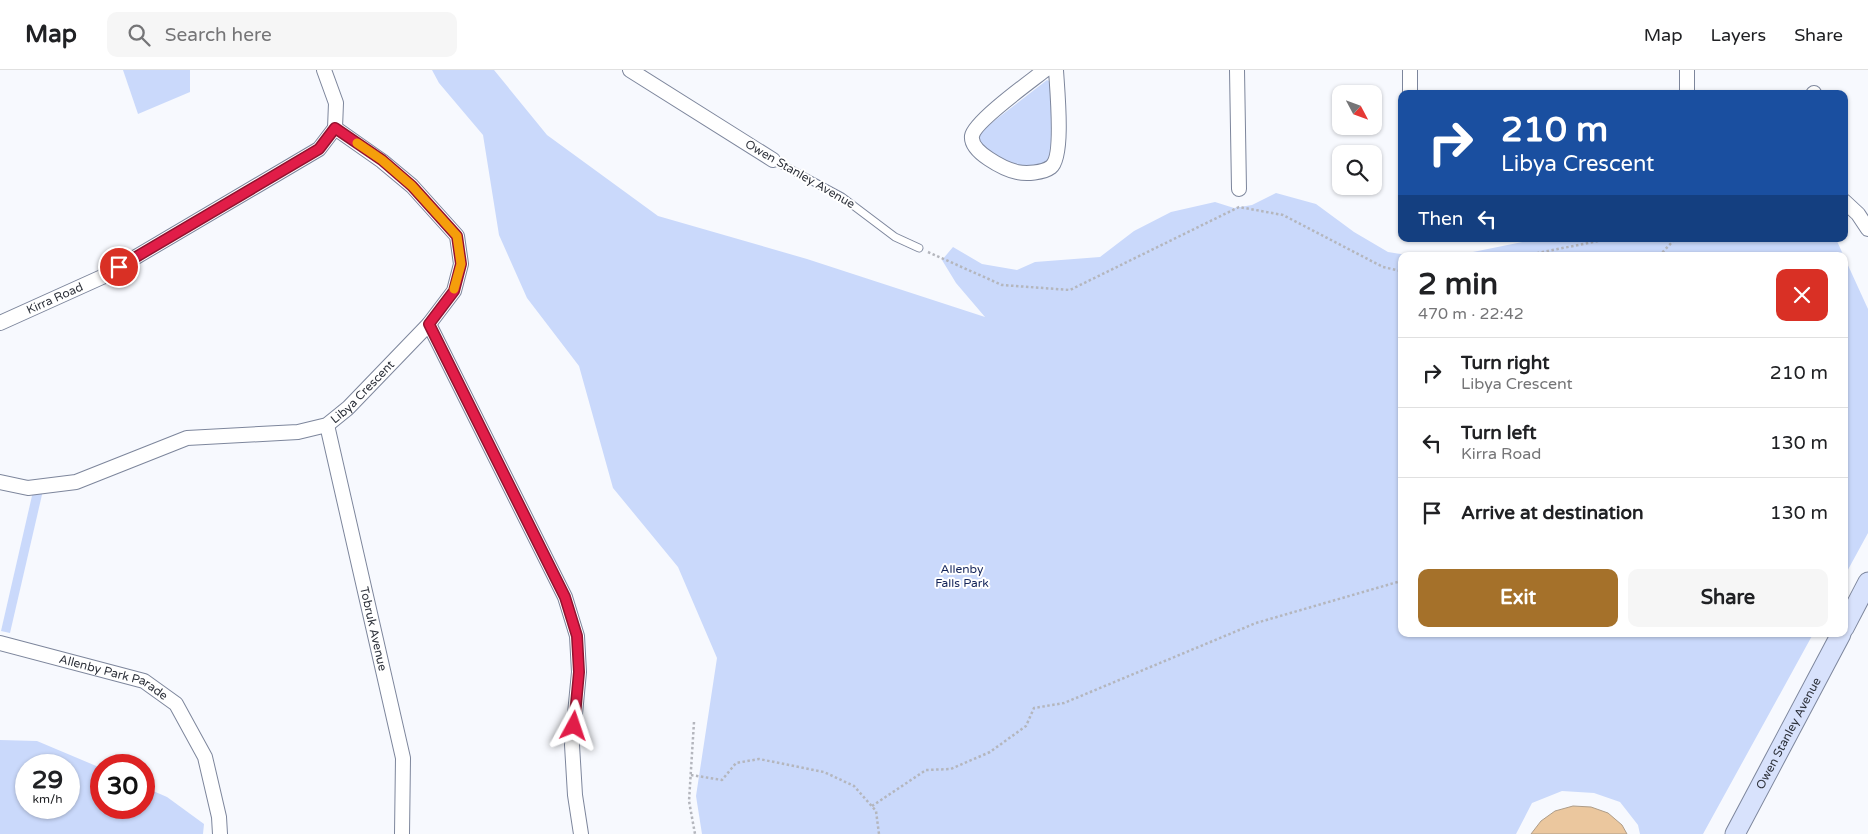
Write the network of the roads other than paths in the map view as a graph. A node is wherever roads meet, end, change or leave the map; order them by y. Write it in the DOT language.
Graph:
graph roads {
  1 [pos="324,70"];
  2 [pos="630,70"];
  3 [pos="1045,70"];
  4 [pos="1056,70"];
  5 [pos="1237,70"];
  6 [pos="1410,70"];
  7 [pos="1687,70"];
  8 [pos="1410,90"];
  9 [pos="1687,90"];
  10 [pos="335,128"];
  11 [pos="773,160"];
  12 [pos="1239,189"];
  13 [pos="1848,205"];
  14 [pos="1868,229"];
  15 [pos="918,248"];
  16 [pos="0,323"];
  17 [pos="429,324"];
  18 [pos="327,425"];
  19 [pos="0,482"];
  20 [pos="1868,582"];
  21 [pos="1848,620"];
  22 [pos="1839,637"];
  23 [pos="0,643"];
  24 [pos="220,834"];
  25 [pos="402,834"];
  26 [pos="581,834"];
  27 [pos="1735,834"];
  1 -- 10 [label="street"];
  2 -- 11 [label="street, Owen Stanley Avenue"];
  3 -- 4 [label="street"];
  5 -- 12 [label="street"];
  6 -- 8 [label="street"];
  7 -- 9 [label="street"];
  10 -- 16 [label="street, Kirra Road"];
  10 -- 17 [label="street, Libya Crescent"];
  11 -- 15 [label="lane, Owen Stanley Avenue"];
  13 -- 14 [label="street"];
  17 -- 18 [label="street, Libya Crescent"];
  17 -- 26 [label="street"];
  18 -- 19 [label="street, Libya Crescent"];
  18 -- 25 [label="street, Tobruk Avenue"];
  20 -- 21 [label="street"];
  22 -- 27 [label="street, Owen Stanley Avenue"];
  23 -- 24 [label="street, Allenby Park Parade"];
}
